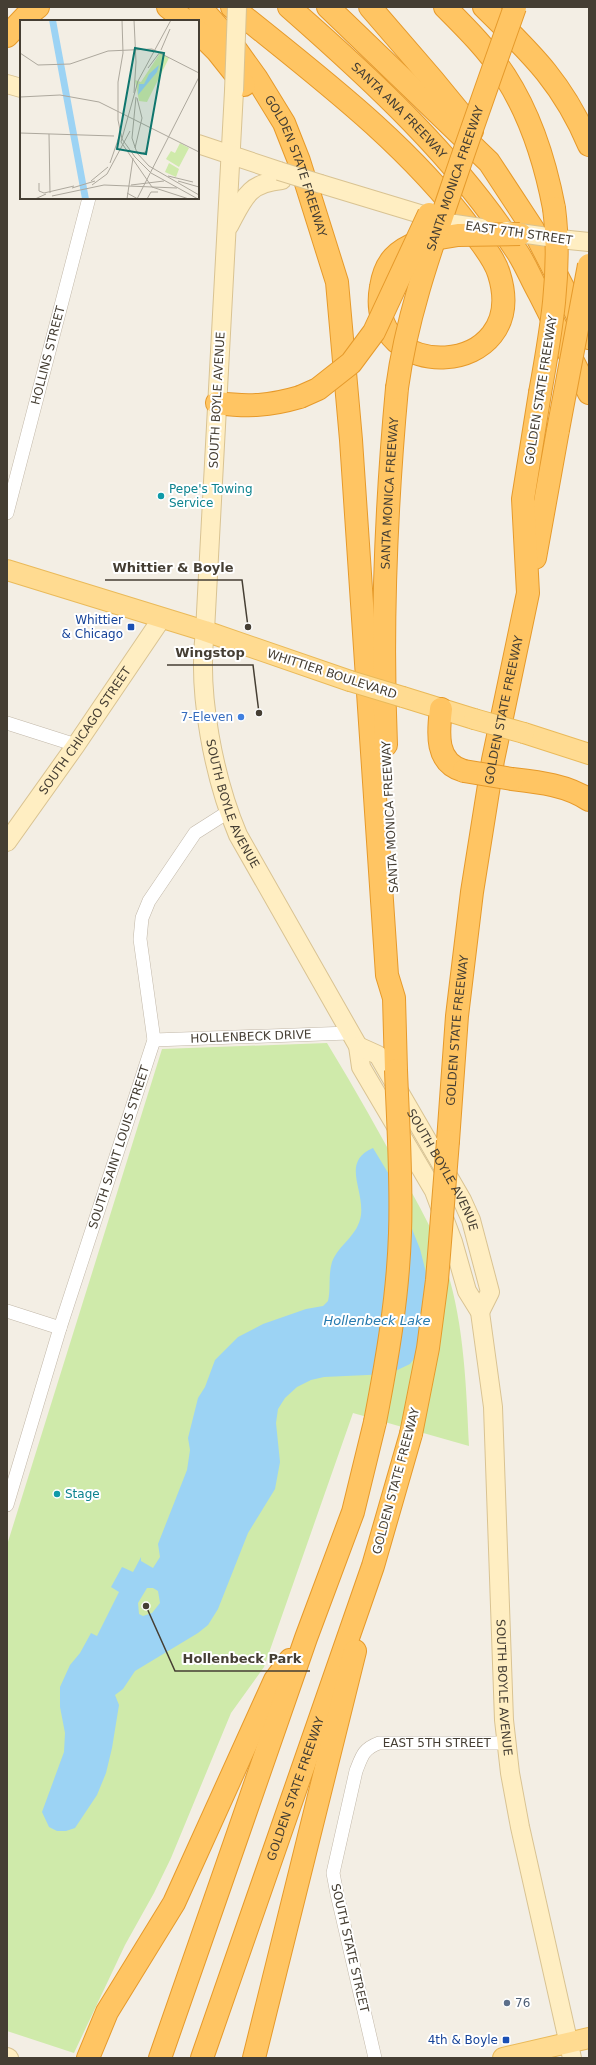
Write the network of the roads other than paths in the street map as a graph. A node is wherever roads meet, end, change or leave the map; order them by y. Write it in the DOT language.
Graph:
graph roads {
  1 [pos="38,7"];
  2 [pos="168,7"];
  3 [pos="200,7"];
  4 [pos="232,7"];
  5 [pos="237,7"];
  6 [pos="289,7"];
  7 [pos="328,7"];
  8 [pos="370,7"];
  9 [pos="444,7"];
  10 [pos="484,7"];
  11 [pos="516,7"];
  12 [pos="22,20"];
  13 [pos="185,20"];
  14 [pos="20,22"];
  15 [pos="199,33"];
  16 [pos="7,36"];
  17 [pos="7,84"];
  18 [pos="20,88"];
  19 [pos="479,108"];
  20 [pos="199,144"];
  21 [pos="589,145"];
  22 [pos="230,154"];
  23 [pos="489,162"];
  24 [pos="281,175"];
  25 [pos="313,183"];
  26 [pos="89,199"];
  27 [pos="226,230"];
  28 [pos="520,234"];
  29 [pos="589,242"];
  30 [pos="589,265"];
  31 [pos="589,338"];
  32 [pos="589,393"];
  33 [pos="217,403"];
  34 [pos="7,514"];
  35 [pos="7,570"];
  36 [pos="528,593"];
  37 [pos="162,618"];
  38 [pos="205,631"];
  39 [pos="441,709"];
  40 [pos="7,723"];
  41 [pos="76,745"];
  42 [pos="589,754"];
  43 [pos="589,800"];
  44 [pos="228,812"];
  45 [pos="7,842"];
  46 [pos="394,998"];
  47 [pos="353,1039"];
  48 [pos="154,1040"];
  49 [pos="7,1311"];
  50 [pos="480,1312"];
  51 [pos="60,1328"];
  52 [pos="7,1505"];
  53 [pos="373,1566"];
  54 [pos="306,1638"];
  55 [pos="506,1743"];
  56 [pos="368,1747"];
  57 [pos="589,2038"];
  58 [pos="570,2050"];
  59 [pos="162,2051"];
  60 [pos="88,2058"];
  61 [pos="202,2058"];
  62 [pos="254,2058"];
  63 [pos="375,2058"];
  64 [pos="503,2058"];
  1 -- 12 [label="highway"];
  2 -- 13 [label="highway"];
  3 -- 25 [label="highway, GOLDEN STATE FREEWAY"];
  4 -- 28 [label="highway, bridge"];
  5 -- 22 [label="main road, SOUTH BOYLE AVENUE, bridge"];
  6 -- 32 [label="highway, SANTA ANA FREEWAY"];
  7 -- 23 [label="highway, SANTA ANA FREEWAY"];
  8 -- 23 [label="highway"];
  9 -- 36 [label="highway, GOLDEN STATE FREEWAY, bridge"];
  10 -- 21 [label="highway"];
  11 -- 19 [label="highway, SANTA MONICA FREEWAY, bridge"];
  14 -- 16 [label="highway"];
  15 -- 25 [label="highway"];
  17 -- 18 [label="main road"];
  19 -- 33 [label="highway, bridge"];
  19 -- 46 [label="highway, SANTA MONICA FREEWAY, bridge"];
  20 -- 22 [label="main road, EAST 7TH STREET"];
  22 -- 24 [label="main road, EAST 7TH STREET"];
  22 -- 27 [label="main road, SOUTH BOYLE AVENUE"];
  23 -- 31 [label="highway, SANTA ANA FREEWAY"];
  24 -- 25 [label="main road, EAST 7TH STREET, bridge"];
  24 -- 27 [label="main road"];
  25 -- 28 [label="main road, EAST 7TH STREET, bridge"];
  25 -- 46 [label="highway, GOLDEN STATE FREEWAY"];
  26 -- 34 [label="street, HOLLINS STREET"];
  27 -- 33 [label="main road, SOUTH BOYLE AVENUE"];
  28 -- 29 [label="main road, EAST 7TH STREET, bridge"];
  30 -- 36 [label="highway, bridge"];
  33 -- 38 [label="main road, SOUTH BOYLE AVENUE"];
  35 -- 37 [label="main road, WHITTIER BOULEVARD"];
  36 -- 53 [label="highway, GOLDEN STATE FREEWAY, bridge"];
  37 -- 38 [label="main road, WHITTIER BOULEVARD"];
  37 -- 41 [label="main road, SOUTH CHICAGO STREET"];
  38 -- 39 [label="main road, WHITTIER BOULEVARD, bridge"];
  38 -- 44 [label="main road, SOUTH BOYLE AVENUE"];
  39 -- 42 [label="main road, WHITTIER BOULEVARD, bridge"];
  39 -- 43 [label="highway, bridge"];
  40 -- 41 [label="street"];
  41 -- 45 [label="main road, SOUTH CHICAGO STREET"];
  44 -- 47 [label="main road, SOUTH BOYLE AVENUE"];
  44 -- 48 [label="street, SOUTH SAINT LOUIS STREET"];
  46 -- 54 [label="highway, GOLDEN STATE FREEWAY, bridge"];
  47 -- 48 [label="street, HOLLENBECK DRIVE"];
  47 -- 50 [label="main road, SOUTH BOYLE AVENUE"];
  47 -- 50 [label="main road, SOUTH BOYLE AVENUE"];
  48 -- 51 [label="street, SOUTH SAINT LOUIS STREET"];
  49 -- 51 [label="street"];
  50 -- 55 [label="main road, SOUTH BOYLE AVENUE"];
  51 -- 52 [label="street, SOUTH SAINT LOUIS STREET"];
  53 -- 61 [label="highway, GOLDEN STATE FREEWAY"];
  53 -- 62 [label="highway"];
  54 -- 59 [label="highway, GOLDEN STATE FREEWAY"];
  54 -- 60 [label="highway"];
  55 -- 56 [label="street, EAST 5TH STREET"];
  55 -- 58 [label="main road, SOUTH BOYLE AVENUE"];
  56 -- 63 [label="street, SOUTH STATE STREET"];
  57 -- 58 [label="main road"];
  58 -- 64 [label="main road"];
}
